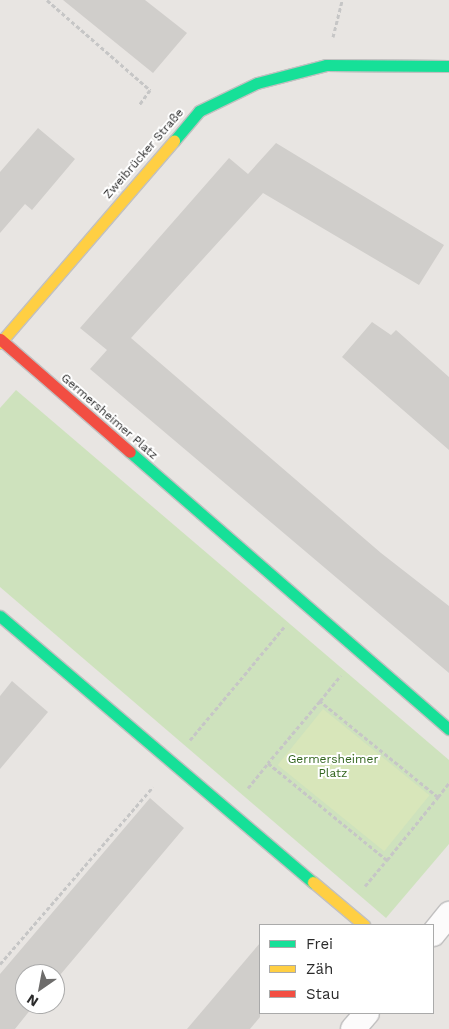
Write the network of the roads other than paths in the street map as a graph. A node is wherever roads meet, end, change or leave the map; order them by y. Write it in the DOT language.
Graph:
graph roads {
  1 [pos="449,66"];
  2 [pos="1,341"];
  3 [pos="0,616"];
  4 [pos="449,729"];
  5 [pos="449,914"];
  6 [pos="363,924"];
  7 [pos="434,933"];
  8 [pos="366,1014"];
  9 [pos="353,1029"];
  1 -- 2 [label="street, Zweibrücker Straße"];
  2 -- 4 [label="street, Germersheimer Platz"];
  3 -- 6 [label="street"];
  5 -- 7 [label="street"];
  8 -- 9 [label="street"];
}
